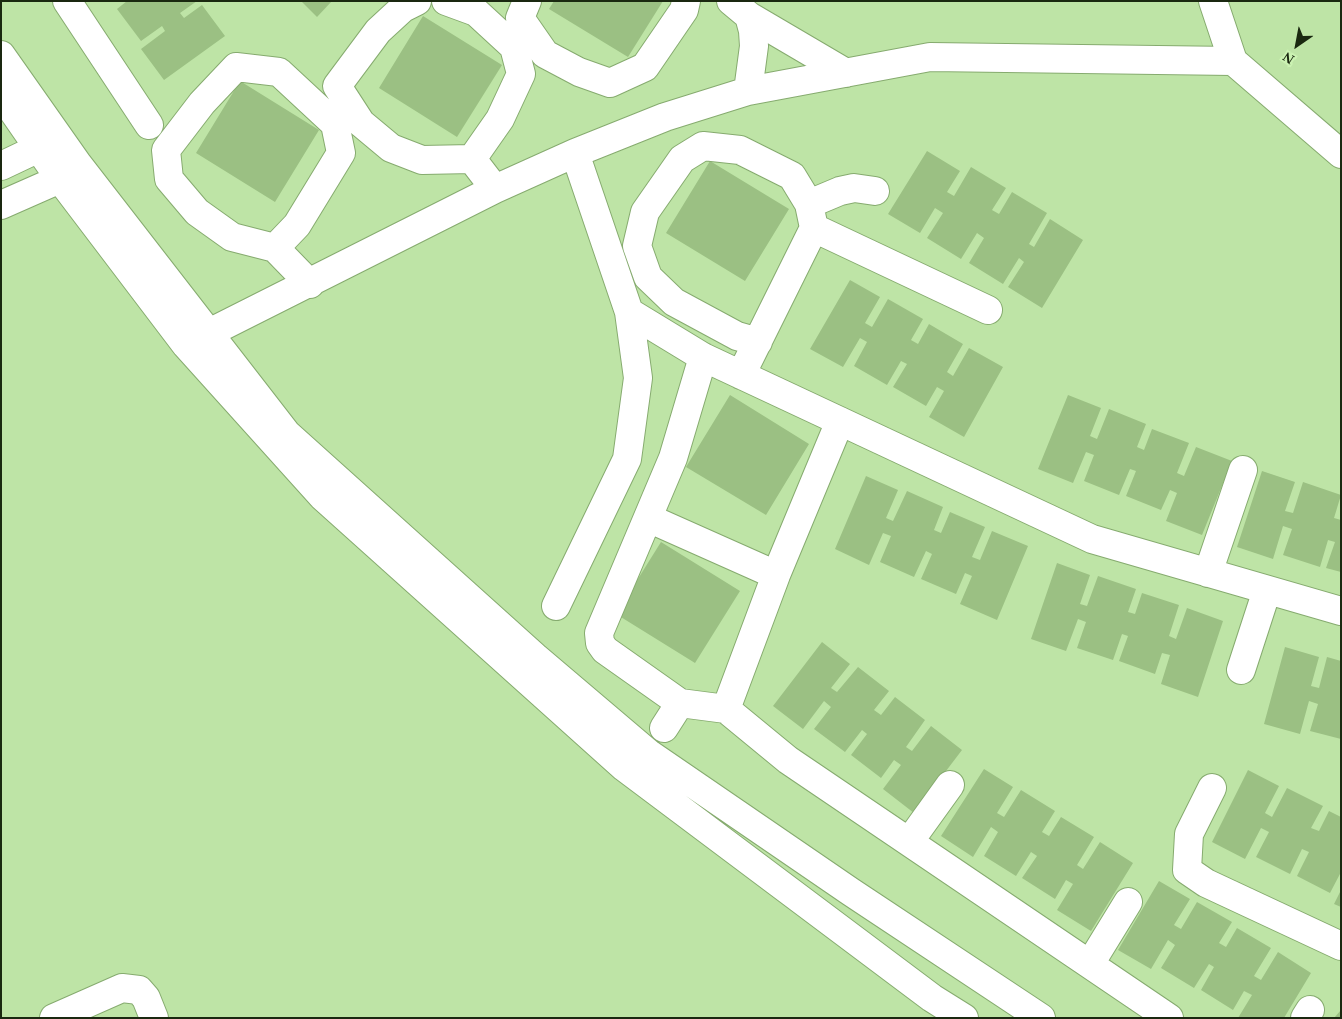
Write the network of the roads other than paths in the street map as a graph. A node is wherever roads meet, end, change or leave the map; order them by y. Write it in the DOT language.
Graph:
graph roads {
  1 [pos="67,1"];
  2 [pos="417,1"];
  3 [pos="446,1"];
  4 [pos="527,1"];
  5 [pos="686,1"];
  6 [pos="1213,1"];
  7 [pos="740,8"];
  8 [pos="1,55"];
  9 [pos="1233,61"];
  10 [pos="846,73"];
  11 [pos="748,91"];
  12 [pos="1,94"];
  13 [pos="149,125"];
  14 [pos="39,148"];
  15 [pos="575,153"];
  16 [pos="1341,154"];
  17 [pos="472,158"];
  18 [pos="1,166"];
  19 [pos="60,179"];
  20 [pos="495,189"];
  21 [pos="875,191"];
  22 [pos="1,205"];
  23 [pos="811,216"];
  24 [pos="276,248"];
  25 [pos="310,284"];
  26 [pos="988,310"];
  27 [pos="629,312"];
  28 [pos="197,339"];
  29 [pos="758,342"];
  30 [pos="703,357"];
  31 [pos="741,375"];
  32 [pos="840,421"];
  33 [pos="1243,470"];
  34 [pos="648,518"];
  35 [pos="1208,573"];
  36 [pos="776,575"];
  37 [pos="1267,590"];
  38 [pos="556,606"];
  39 [pos="1341,611"];
  40 [pos="1241,670"];
  41 [pos="680,703"];
  42 [pos="726,709"];
  43 [pos="664,728"];
  44 [pos="626,751"];
  45 [pos="950,785"];
  46 [pos="1212,788"];
  47 [pos="909,842"];
  48 [pos="1128,902"];
  49 [pos="1341,946"];
  50 [pos="1090,964"];
  51 [pos="54,1018"];
  52 [pos="154,1018"];
  53 [pos="964,1018"];
  54 [pos="1041,1018"];
  55 [pos="1169,1018"];
  1 -- 13 [label="street"];
  2 -- 17 [label="street"];
  3 -- 17 [label="street"];
  4 -- 5 [label="street"];
  6 -- 9 [label="street"];
  7 -- 10 [label="street"];
  7 -- 11 [label="street"];
  8 -- 28 [label="street"];
  9 -- 10 [label="street"];
  9 -- 16 [label="street"];
  10 -- 11 [label="street"];
  11 -- 15 [label="street"];
  12 -- 14 [label="street"];
  14 -- 18 [label="street"];
  14 -- 19 [label="street"];
  15 -- 20 [label="street"];
  15 -- 27 [label="street"];
  17 -- 20 [label="street"];
  19 -- 22 [label="street"];
  19 -- 28 [label="street"];
  20 -- 25 [label="street"];
  21 -- 23 [label="street"];
  23 -- 26 [label="street"];
  23 -- 29 [label="street"];
  23 -- 29 [label="street"];
  24 -- 24 [label="street"];
  24 -- 25 [label="street"];
  25 -- 28 [label="street"];
  27 -- 30 [label="street"];
  27 -- 38 [label="street"];
  28 -- 44 [label="street"];
  29 -- 31 [label="street"];
  30 -- 31 [label="street"];
  30 -- 34 [label="street"];
  31 -- 32 [label="street"];
  32 -- 35 [label="street"];
  32 -- 36 [label="street"];
  33 -- 35 [label="street"];
  34 -- 36 [label="street"];
  34 -- 41 [label="street"];
  35 -- 37 [label="street"];
  36 -- 42 [label="street"];
  37 -- 39 [label="street"];
  37 -- 40 [label="street"];
  41 -- 42 [label="street"];
  41 -- 43 [label="street"];
  42 -- 47 [label="street"];
  44 -- 53 [label="street"];
  44 -- 54 [label="street"];
  45 -- 47 [label="street"];
  46 -- 49 [label="street"];
  47 -- 50 [label="street"];
  48 -- 50 [label="street"];
  50 -- 55 [label="street"];
  51 -- 52 [label="street"];
}
